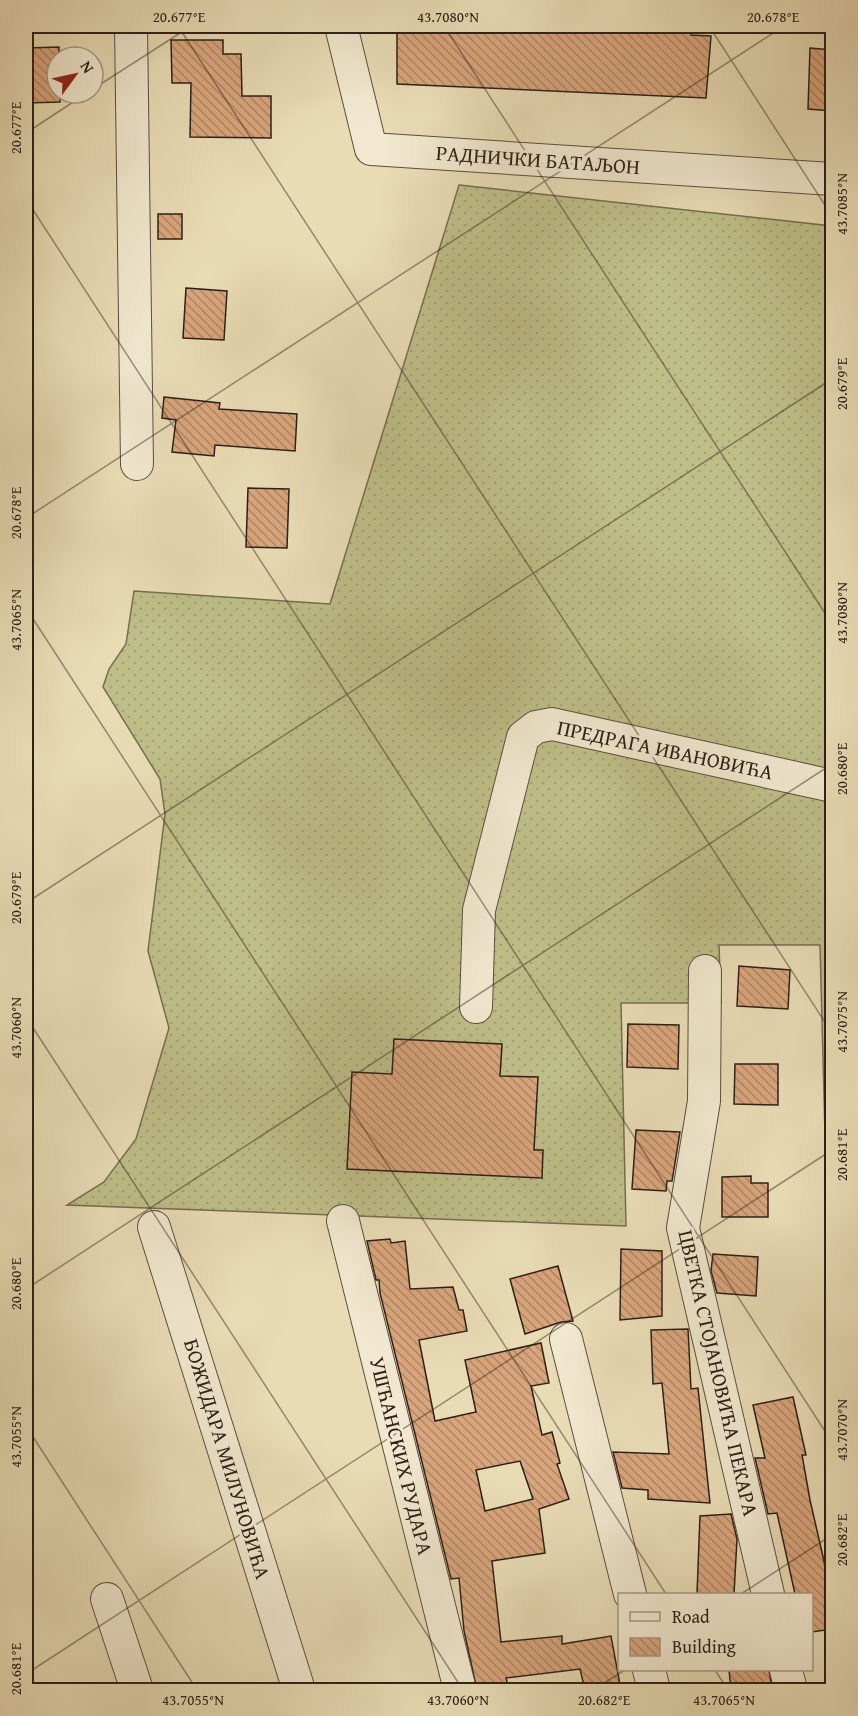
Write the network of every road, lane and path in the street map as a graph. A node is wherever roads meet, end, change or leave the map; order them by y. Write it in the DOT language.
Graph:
graph roads {
  1 [pos="131,26"];
  2 [pos="341,26"];
  3 [pos="832,179"];
  4 [pos="137,464"];
  5 [pos="832,786"];
  6 [pos="705,971"];
  7 [pos="476,1007"];
  8 [pos="342,1221"];
  9 [pos="154,1227"];
  10 [pos="566,1340"];
  11 [pos="630,1593"];
  12 [pos="768,1593"];
  13 [pos="107,1599"];
  14 [pos="649,1671"];
  15 [pos="786,1671"];
  16 [pos="137,1690"];
  17 [pos="299,1690"];
  18 [pos="460,1690"];
  19 [pos="654,1690"];
  20 [pos="791,1690"];
  1 -- 4 [label="street"];
  2 -- 3 [label="street, РАДНИЧКИ БАТАЉОН"];
  5 -- 7 [label="street, ПРЕДРАГА ИВАНОВИЋА"];
  6 -- 12 [label="street, ЦВЕТКА СТОЈАНОВИЋА ПЕКАРА"];
  8 -- 18 [label="street, УШЋАНСКИХ РУДАРА"];
  9 -- 17 [label="street, БОЖИДАРА МИЛУНОВИЋА"];
  10 -- 11 [label="street"];
  13 -- 16 [label="street"];
  14 -- 19 [label="street"];
  15 -- 20 [label="street"];
}
